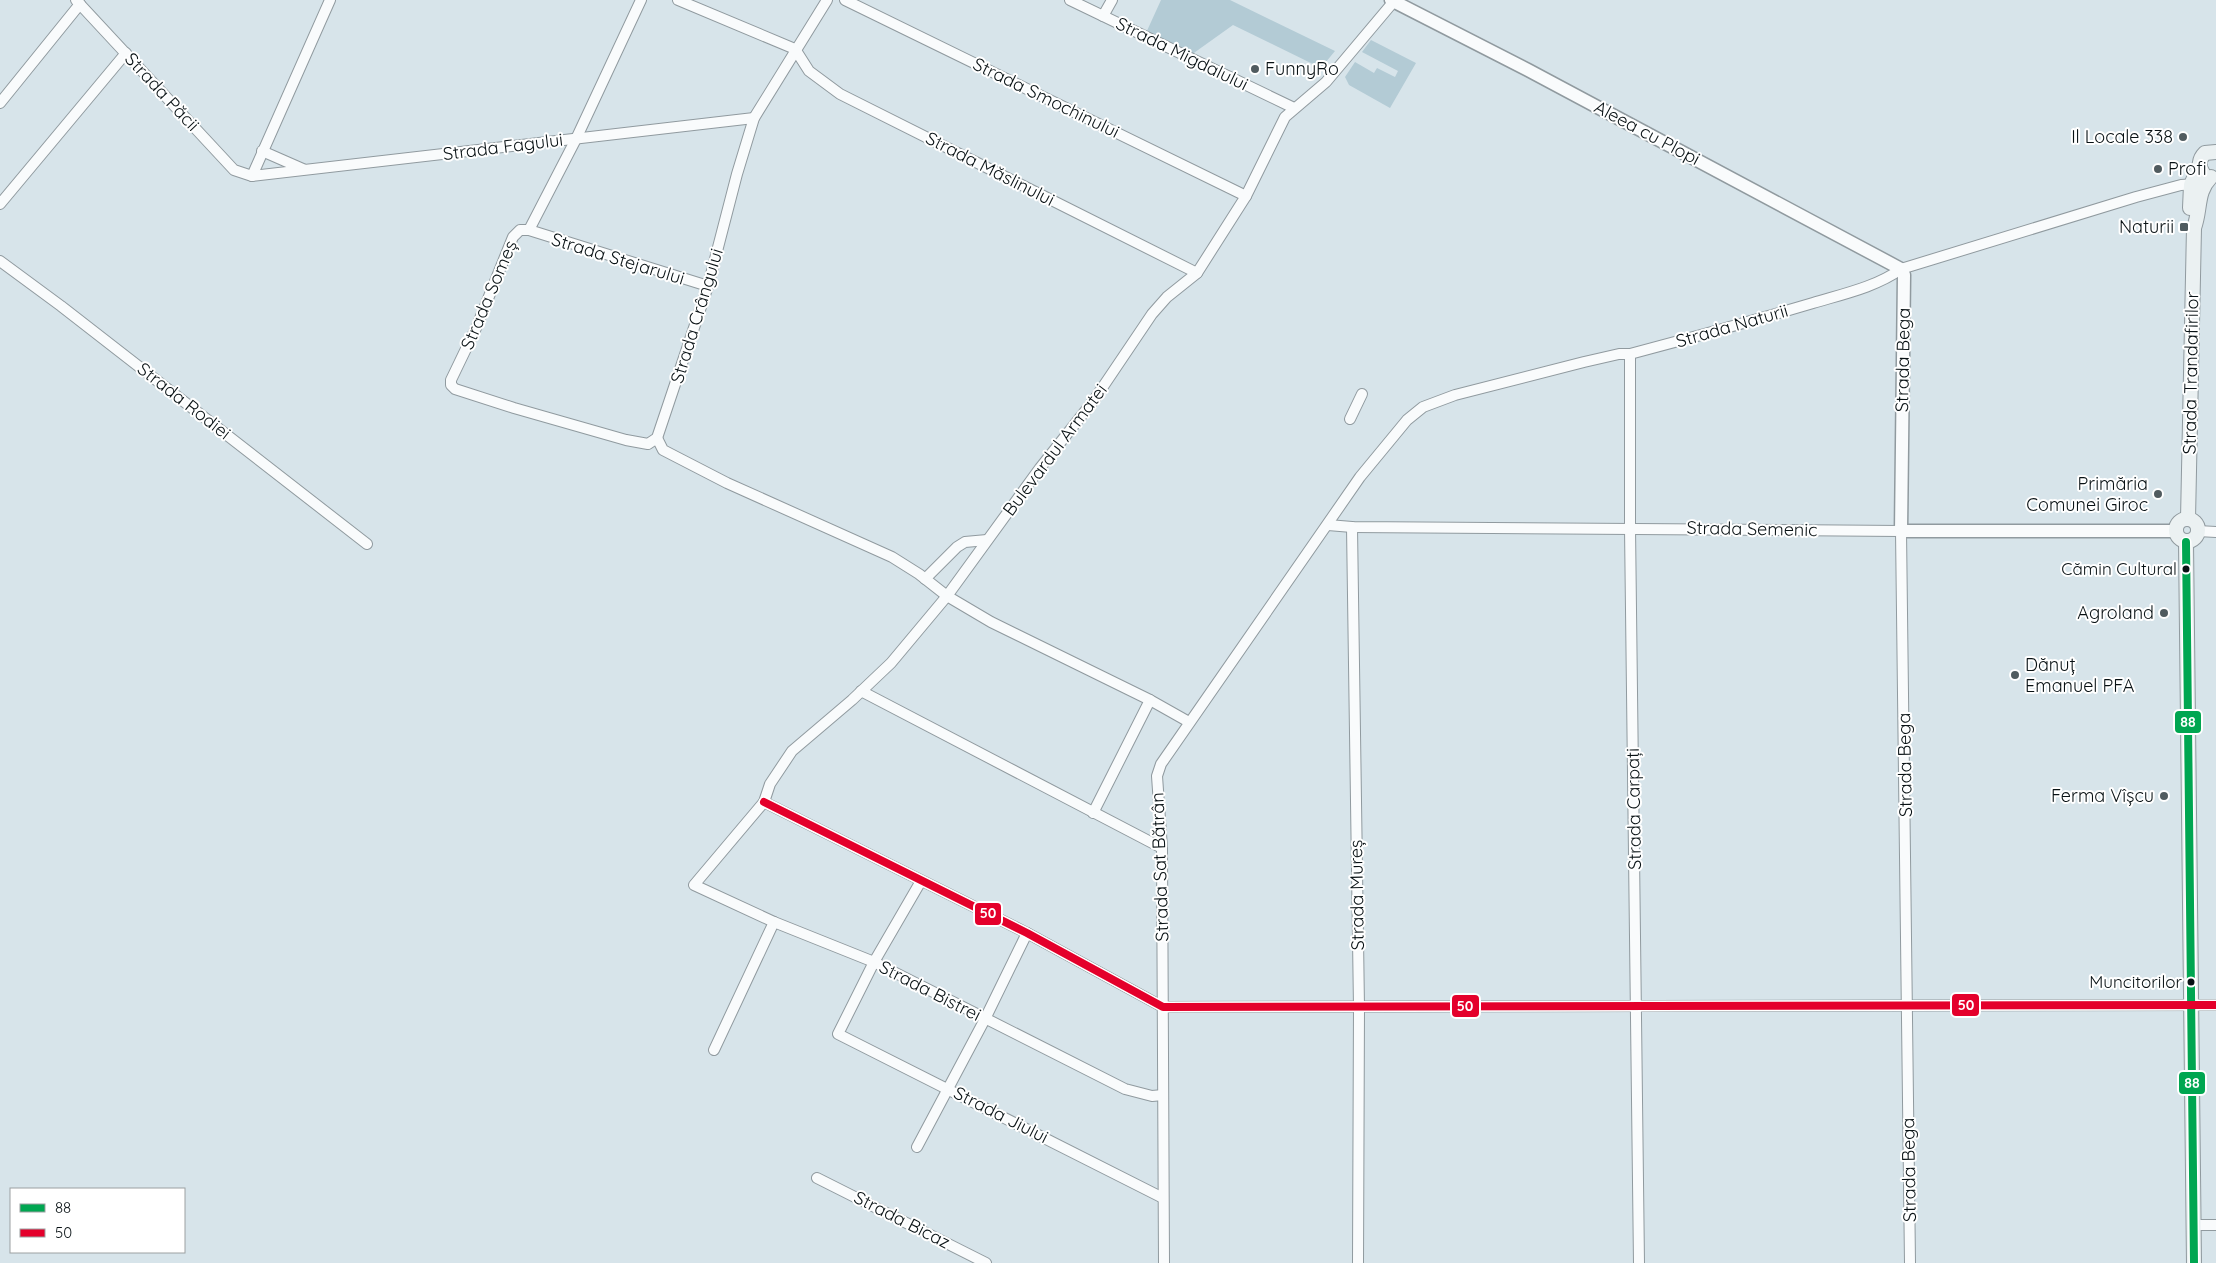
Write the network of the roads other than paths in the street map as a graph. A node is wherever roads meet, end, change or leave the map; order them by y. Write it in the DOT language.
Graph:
graph roads {
  1 [pos="330,0"];
  2 [pos="641,0"];
  3 [pos="678,0"];
  4 [pos="827,0"];
  5 [pos="846,0"];
  6 [pos="1070,0"];
  7 [pos="1112,0"];
  8 [pos="1394,0"];
  9 [pos="78,2"];
  10 [pos="1103,16"];
  11 [pos="795,50"];
  12 [pos="126,53"];
  13 [pos="0,103"];
  14 [pos="1294,108"];
  15 [pos="754,118"];
  16 [pos="576,139"];
  17 [pos="2216,139"];
  18 [pos="262,151"];
  19 [pos="2206,158"];
  20 [pos="304,170"];
  21 [pos="252,176"];
  22 [pos="2211,178"];
  23 [pos="2186,185"];
  24 [pos="1246,196"];
  25 [pos="0,204"];
  26 [pos="2194,228"];
  27 [pos="529,230"];
  28 [pos="0,261"];
  29 [pos="1901,268"];
  30 [pos="1197,273"];
  31 [pos="708,286"];
  32 [pos="1630,354"];
  33 [pos="1362,394"];
  34 [pos="1350,419"];
  35 [pos="657,438"];
  36 [pos="2188,519"];
  37 [pos="1328,525"];
  38 [pos="1352,527"];
  39 [pos="1630,528"];
  40 [pos="1901,531"];
  41 [pos="2176,531"];
  42 [pos="2198,531"];
  43 [pos="2216,532"];
  44 [pos="987,540"];
  45 [pos="2186,542"];
  46 [pos="367,544"];
  47 [pos="925,579"];
  48 [pos="947,596"];
  49 [pos="861,692"];
  50 [pos="1150,700"];
  51 [pos="1189,722"];
  52 [pos="764,802"];
  53 [pos="1093,813"];
  54 [pos="1162,848"];
  55 [pos="921,881"];
  56 [pos="694,885"];
  57 [pos="774,922"];
  58 [pos="1027,933"];
  59 [pos="874,962"];
  60 [pos="1636,1005"];
  61 [pos="2192,1005"];
  62 [pos="2216,1005"];
  63 [pos="1907,1006"];
  64 [pos="1163,1007"];
  65 [pos="1359,1007"];
  66 [pos="985,1019"];
  67 [pos="714,1050"];
  68 [pos="948,1088"];
  69 [pos="1163,1094"];
  70 [pos="917,1147"];
  71 [pos="816,1178"];
  72 [pos="1163,1198"];
  73 [pos="2194,1225"];
  74 [pos="2216,1225"];
  75 [pos="986,1263"];
  76 [pos="1164,1263"];
  77 [pos="1358,1263"];
  78 [pos="1639,1263"];
  79 [pos="1910,1263"];
  80 [pos="2194,1263"];
  1 -- 18 [label="street"];
  2 -- 16 [label="street, Strada Someș"];
  3 -- 11 [label="street"];
  4 -- 11 [label="street, Strada Crângului"];
  5 -- 24 [label="street, Strada Smochinului"];
  6 -- 10 [label="street, Strada Migdalului"];
  7 -- 10 [label="street"];
  8 -- 14 [label="street, Bulevardul Armatei"];
  8 -- 29 [label="street, Aleea cu Plopi"];
  9 -- 12 [label="street, Strada Păcii"];
  9 -- 13 [label="street"];
  10 -- 14 [label="street, Strada Migdalului"];
  11 -- 15 [label="street, Strada Crângului"];
  11 -- 30 [label="street, Strada Măslinului"];
  12 -- 21 [label="street, Strada Păcii"];
  12 -- 25 [label="street"];
  14 -- 24 [label="street, Bulevardul Armatei"];
  15 -- 16 [label="street, Strada Fagului"];
  15 -- 31 [label="street, Strada Crângului"];
  16 -- 20 [label="street, Strada Fagului"];
  16 -- 27 [label="street, Strada Someș"];
  17 -- 19 [label="main road, Strada Trandafirilor"];
  18 -- 20 [label="street"];
  18 -- 21 [label="street"];
  19 -- 22 [label="main road"];
  19 -- 23 [label="main road, Strada Trandafirilor"];
  20 -- 21 [label="street, Strada Fagului"];
  22 -- 23 [label="street, Strada Naturii"];
  22 -- 26 [label="main road, Strada Trandafirilor"];
  23 -- 26 [label="main road, Strada Trandafirilor"];
  23 -- 29 [label="street, Strada Naturii"];
  24 -- 30 [label="street, Bulevardul Armatei"];
  26 -- 36 [label="main road, Strada Trandafirilor"];
  27 -- 31 [label="street, Strada Stejarului"];
  27 -- 35 [label="street, Strada Someș"];
  28 -- 46 [label="street, Strada Rodiei"];
  29 -- 32 [label="street, Strada Naturii"];
  29 -- 40 [label="street, Strada Bega"];
  30 -- 44 [label="street, Bulevardul Armatei"];
  31 -- 35 [label="street, Strada Crângului"];
  32 -- 37 [label="street, Strada Naturii"];
  32 -- 39 [label="street, Strada Carpați"];
  33 -- 34 [label="street"];
  35 -- 47 [label="street"];
  36 -- 41 [label="main road"];
  36 -- 42 [label="main road"];
  37 -- 38 [label="street, Strada Semenic"];
  37 -- 51 [label="street, Strada Sat Bătrân"];
  38 -- 39 [label="street, Strada Semenic"];
  38 -- 65 [label="street, Strada Mureș"];
  39 -- 40 [label="street, Strada Semenic"];
  39 -- 60 [label="street, Strada Carpați"];
  40 -- 41 [label="street, Strada Semenic"];
  40 -- 63 [label="street, Strada Bega"];
  41 -- 45 [label="main road"];
  42 -- 43 [label="street"];
  42 -- 45 [label="main road"];
  44 -- 47 [label="street"];
  44 -- 48 [label="street, Bulevardul Armatei"];
  45 -- 61 [label="main road"];
  47 -- 48 [label="street"];
  48 -- 49 [label="street, Bulevardul Armatei"];
  48 -- 50 [label="street"];
  49 -- 52 [label="street, Bulevardul Armatei"];
  49 -- 53 [label="street"];
  50 -- 51 [label="street"];
  50 -- 53 [label="street"];
  51 -- 54 [label="street, Strada Sat Bătrân"];
  52 -- 55 [label="street"];
  52 -- 56 [label="street, Bulevardul Armatei"];
  53 -- 54 [label="street"];
  54 -- 64 [label="street, Strada Sat Bătrân"];
  55 -- 58 [label="street"];
  55 -- 59 [label="street"];
  56 -- 57 [label="street, Strada Bistrei"];
  57 -- 59 [label="street, Strada Bistrei"];
  57 -- 67 [label="street"];
  58 -- 64 [label="street"];
  58 -- 66 [label="street"];
  59 -- 66 [label="street, Strada Bistrei"];
  59 -- 68 [label="street, Strada Jiului"];
  60 -- 63 [label="street"];
  60 -- 65 [label="street"];
  60 -- 78 [label="street, Strada Carpați"];
  61 -- 62 [label="street"];
  61 -- 63 [label="street"];
  61 -- 73 [label="main road"];
  63 -- 79 [label="street, Strada Bega"];
  64 -- 65 [label="street"];
  64 -- 69 [label="street, Strada Sat Bătrân"];
  65 -- 77 [label="street, Strada Mureș"];
  66 -- 68 [label="street"];
  66 -- 69 [label="street, Strada Bistrei"];
  68 -- 70 [label="street"];
  68 -- 72 [label="street, Strada Jiului"];
  69 -- 72 [label="street, Strada Sat Bătrân"];
  71 -- 75 [label="street, Strada Bicaz"];
  72 -- 76 [label="street, Strada Sat Bătrân"];
  73 -- 74 [label="street"];
  73 -- 80 [label="main road"];
}
